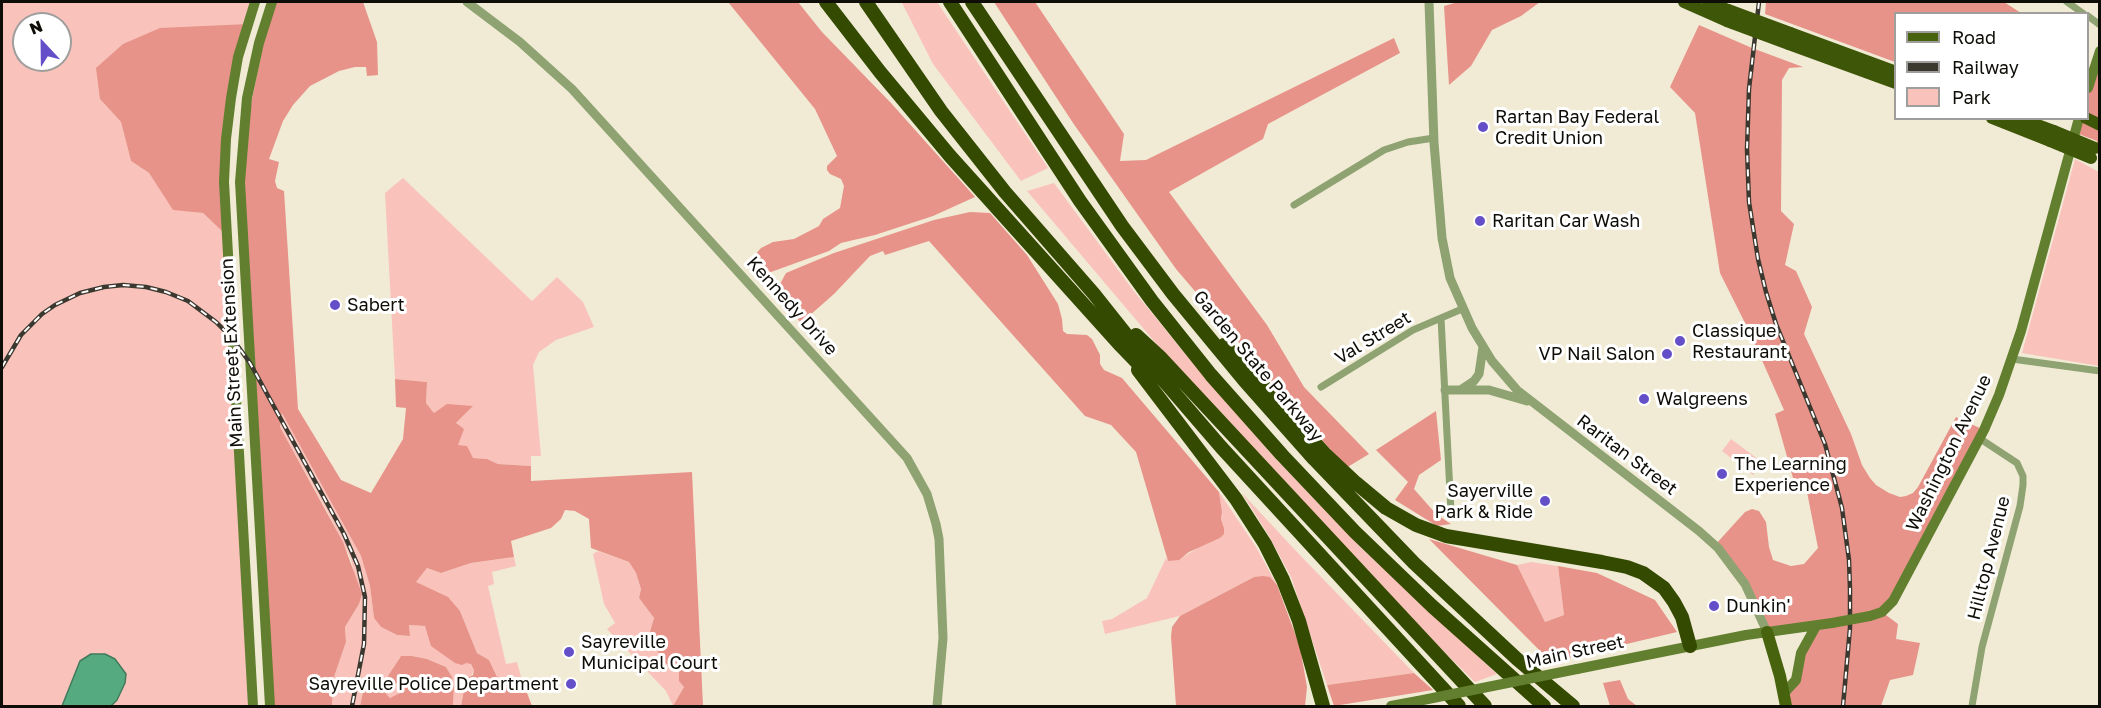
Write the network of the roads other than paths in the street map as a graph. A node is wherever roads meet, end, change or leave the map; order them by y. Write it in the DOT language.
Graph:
graph roads {
  1 [pos="255,2"];
  2 [pos="272,2"];
  3 [pos="467,2"];
  4 [pos="826,2"];
  5 [pos="866,2"];
  6 [pos="950,2"];
  7 [pos="972,2"];
  8 [pos="1429,2"];
  9 [pos="1684,2"];
  10 [pos="1708,2"];
  11 [pos="2067,2"];
  12 [pos="2081,12"];
  13 [pos="1728,15"];
  14 [pos="1789,38"];
  15 [pos="2100,51"];
  16 [pos="1894,71"];
  17 [pos="1894,82"];
  18 [pos="2089,84"];
  19 [pos="1999,120"];
  20 [pos="2023,120"];
  21 [pos="2078,120"];
  22 [pos="2052,136"];
  23 [pos="1434,138"];
  24 [pos="2096,155"];
  25 [pos="1294,205"];
  26 [pos="1094,294"];
  27 [pos="1462,309"];
  28 [pos="1189,313"];
  29 [pos="1441,318"];
  30 [pos="1121,346"];
  31 [pos="1483,347"];
  32 [pos="2012,360"];
  33 [pos="2100,371"];
  34 [pos="1321,387"];
  35 [pos="1462,389"];
  36 [pos="1445,390"];
  37 [pos="1533,403"];
  38 [pos="1979,438"];
  39 [pos="1221,447"];
  40 [pos="1451,512"];
  41 [pos="1816,626"];
  42 [pos="1767,632"];
  43 [pos="1690,646"];
  44 [pos="1784,693"];
  45 [pos="254,706"];
  46 [pos="270,706"];
  47 [pos="937,706"];
  48 [pos="1323,706"];
  49 [pos="1391,706"];
  50 [pos="1459,706"];
  51 [pos="1485,706"];
  52 [pos="1544,706"];
  53 [pos="1573,706"];
  54 [pos="1786,706"];
  55 [pos="1972,706"];
  1 -- 45 [label="main road, Main Street Extension"];
  2 -- 46 [label="main road, Main Street Extension"];
  3 -- 47 [label="street, Kennedy Drive"];
  4 -- 30 [label="highway"];
  5 -- 26 [label="highway"];
  6 -- 52 [label="highway"];
  7 -- 28 [label="highway, Garden State Parkway"];
  8 -- 23 [label="street, Raritan Street"];
  9 -- 13 [label="highway"];
  10 -- 13 [label="highway"];
  11 -- 12 [label="street"];
  13 -- 14 [label="highway, bridge"];
  14 -- 16 [label="highway"];
  14 -- 17 [label="highway"];
  15 -- 18 [label="main road"];
  19 -- 22 [label="highway"];
  20 -- 22 [label="highway"];
  21 -- 32 [label="main road, Washington Avenue"];
  22 -- 24 [label="highway, bridge"];
  23 -- 25 [label="street"];
  23 -- 27 [label="street, Raritan Street"];
  26 -- 39 [label="highway"];
  26 -- 51 [label="highway"];
  27 -- 29 [label="street"];
  27 -- 31 [label="street, Raritan Street"];
  28 -- 43 [label="highway"];
  28 -- 53 [label="highway, Garden State Parkway"];
  29 -- 34 [label="street, Val Street"];
  29 -- 36 [label="street"];
  30 -- 39 [label="highway"];
  30 -- 48 [label="highway"];
  31 -- 35 [label="street"];
  31 -- 37 [label="street, Raritan Street"];
  32 -- 33 [label="street"];
  32 -- 38 [label="main road, Washington Avenue"];
  35 -- 36 [label="street"];
  35 -- 37 [label="street"];
  36 -- 40 [label="street"];
  37 -- 42 [label="street, Raritan Street"];
  38 -- 41 [label="main road, Washington Avenue, bridge"];
  38 -- 55 [label="street, Hilltop Avenue"];
  39 -- 50 [label="highway"];
  41 -- 42 [label="main road, Washington Avenue"];
  41 -- 44 [label="main road"];
  42 -- 43 [label="main road, Main Street"];
  42 -- 44 [label="main road"];
  43 -- 49 [label="main road, Main Street, bridge"];
  44 -- 54 [label="main road"];
}
